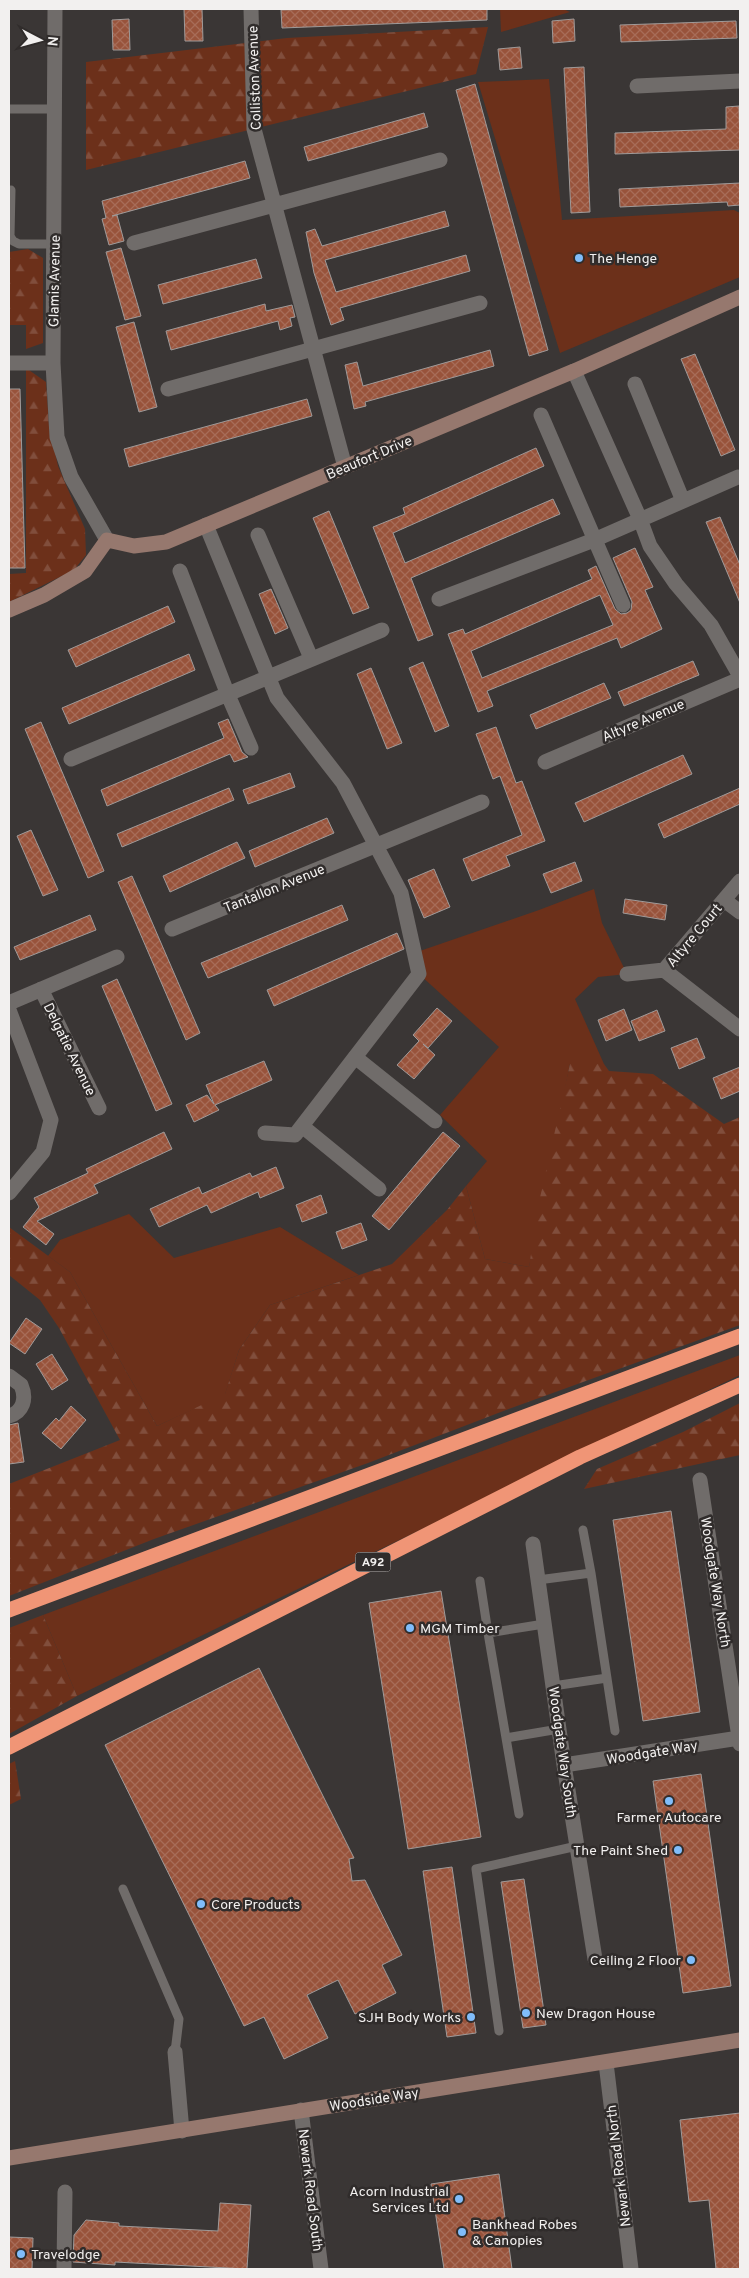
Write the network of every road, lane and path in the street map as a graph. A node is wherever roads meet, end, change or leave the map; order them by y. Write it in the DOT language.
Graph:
graph roads {
  1 [pos="55,9"];
  2 [pos="251,9"];
  3 [pos="740,81"];
  4 [pos="637,86"];
  5 [pos="9,109"];
  6 [pos="55,109"];
  7 [pos="440,160"];
  8 [pos="11,190"];
  9 [pos="274,205"];
  10 [pos="54,244"];
  11 [pos="134,244"];
  12 [pos="740,297"];
  13 [pos="480,303"];
  14 [pos="314,350"];
  15 [pos="9,363"];
  16 [pos="53,363"];
  17 [pos="574,372"];
  18 [pos="635,384"];
  19 [pos="168,389"];
  20 [pos="541,415"];
  21 [pos="346,468"];
  22 [pos="738,477"];
  23 [pos="683,501"];
  24 [pos="640,518"];
  25 [pos="206,525"];
  26 [pos="258,535"];
  27 [pos="108,540"];
  28 [pos="594,540"];
  29 [pos="180,571"];
  30 [pos="439,600"];
  31 [pos="623,605"];
  32 [pos="9,610"];
  33 [pos="382,630"];
  34 [pos="311,658"];
  35 [pos="267,677"];
  36 [pos="740,678"];
  37 [pos="228,695"];
  38 [pos="252,748"];
  39 [pos="71,759"];
  40 [pos="545,762"];
  41 [pos="482,802"];
  42 [pos="376,846"];
  43 [pos="740,881"];
  44 [pos="724,900"];
  45 [pos="740,912"];
  46 [pos="172,929"];
  47 [pos="118,957"];
  48 [pos="664,970"];
  49 [pos="627,974"];
  50 [pos="41,989"];
  51 [pos="9,1003"];
  52 [pos="9,1010"];
  53 [pos="740,1029"];
  54 [pos="355,1057"];
  55 [pos="99,1108"];
  56 [pos="435,1121"];
  57 [pos="302,1126"];
  58 [pos="265,1133"];
  59 [pos="379,1188"];
  60 [pos="9,1193"];
  61 [pos="740,1336"];
  62 [pos="9,1376"];
  63 [pos="740,1385"];
  64 [pos="9,1416"];
  65 [pos="700,1480"];
  66 [pos="583,1530"];
  67 [pos="533,1544"];
  68 [pos="591,1573"];
  69 [pos="538,1580"];
  70 [pos="480,1581"];
  71 [pos="9,1610"];
  72 [pos="544,1624"];
  73 [pos="488,1633"];
  74 [pos="607,1678"];
  75 [pos="553,1686"];
  76 [pos="559,1728"];
  77 [pos="616,1731"];
  78 [pos="506,1738"];
  79 [pos="740,1741"];
  80 [pos="9,1747"];
  81 [pos="564,1765"];
  82 [pos="519,1814"];
  83 [pos="577,1846"];
  84 [pos="123,1888"];
  85 [pos="595,1959"];
  86 [pos="499,2031"];
  87 [pos="740,2040"];
  88 [pos="175,2052"];
  89 [pos="606,2063"];
  90 [pos="301,2110"];
  91 [pos="182,2131"];
  92 [pos="9,2158"];
  93 [pos="64,2192"];
  94 [pos="64,2269"];
  95 [pos="321,2269"];
  96 [pos="631,2269"];
  1 -- 6 [label="street, Glamis Avenue"];
  2 -- 9 [label="street, Colliston Avenue"];
  3 -- 4 [label="street"];
  5 -- 6 [label="lane"];
  6 -- 10 [label="street, Glamis Avenue"];
  7 -- 9 [label="street"];
  8 -- 10 [label="lane"];
  9 -- 11 [label="street"];
  9 -- 14 [label="street, Colliston Avenue"];
  10 -- 16 [label="street, Glamis Avenue"];
  12 -- 17 [label="street, Beaufort Drive"];
  13 -- 14 [label="street"];
  14 -- 19 [label="street"];
  14 -- 21 [label="street, Colliston Avenue"];
  15 -- 16 [label="street"];
  16 -- 27 [label="street, Glamis Avenue"];
  17 -- 21 [label="street, Beaufort Drive"];
  17 -- 24 [label="street, Altyre Avenue"];
  18 -- 23 [label="street"];
  20 -- 28 [label="street"];
  21 -- 25 [label="street, Beaufort Drive"];
  22 -- 23 [label="street"];
  23 -- 24 [label="street"];
  24 -- 28 [label="street"];
  24 -- 36 [label="street, Altyre Avenue"];
  25 -- 27 [label="street, Beaufort Drive"];
  25 -- 35 [label="street"];
  26 -- 34 [label="street"];
  27 -- 32 [label="street"];
  28 -- 30 [label="street"];
  28 -- 31 [label="street"];
  29 -- 37 [label="street"];
  33 -- 34 [label="street"];
  34 -- 35 [label="street"];
  35 -- 37 [label="street"];
  35 -- 42 [label="street"];
  36 -- 40 [label="street, Altyre Avenue"];
  37 -- 38 [label="street"];
  37 -- 39 [label="street"];
  41 -- 42 [label="street, Tantallon Avenue"];
  42 -- 46 [label="street, Tantallon Avenue"];
  42 -- 54 [label="street"];
  43 -- 44 [label="street, Altyre Court"];
  44 -- 45 [label="street, Altyre Court"];
  44 -- 48 [label="street, Altyre Court"];
  47 -- 50 [label="street, Delgatie Avenue"];
  48 -- 49 [label="street, Altyre Court"];
  48 -- 53 [label="street, Altyre Court"];
  50 -- 51 [label="street, Delgatie Avenue"];
  50 -- 55 [label="street, Delgatie Avenue"];
  52 -- 60 [label="street"];
  54 -- 56 [label="street"];
  54 -- 57 [label="street"];
  57 -- 58 [label="street"];
  57 -- 59 [label="street"];
  61 -- 71 [label="highway"];
  62 -- 64 [label="street"];
  63 -- 80 [label="highway, A92"];
  65 -- 79 [label="street, Woodgate Way North"];
  66 -- 68 [label="lane"];
  67 -- 69 [label="street, Woodgate Way South"];
  68 -- 69 [label="lane"];
  68 -- 74 [label="lane"];
  69 -- 72 [label="street, Woodgate Way South"];
  70 -- 73 [label="lane"];
  72 -- 73 [label="lane"];
  72 -- 75 [label="street, Woodgate Way South"];
  73 -- 78 [label="lane"];
  74 -- 75 [label="lane"];
  74 -- 77 [label="lane"];
  75 -- 76 [label="street, Woodgate Way South"];
  76 -- 78 [label="lane"];
  76 -- 81 [label="street, Woodgate Way South"];
  78 -- 82 [label="lane"];
  79 -- 81 [label="street, Woodgate Way"];
  81 -- 83 [label="street, Woodgate Way South"];
  83 -- 85 [label="street, Woodgate Way South"];
  83 -- 86 [label="lane"];
  84 -- 88 [label="lane"];
  87 -- 89 [label="street, Woodside Way"];
  88 -- 91 [label="street"];
  89 -- 90 [label="street, Woodside Way"];
  89 -- 96 [label="street, Newark Road North"];
  90 -- 91 [label="street, Woodside Way"];
  90 -- 95 [label="street, Newark Road South"];
  91 -- 92 [label="street, Woodside Way"];
  93 -- 94 [label="street"];
}
